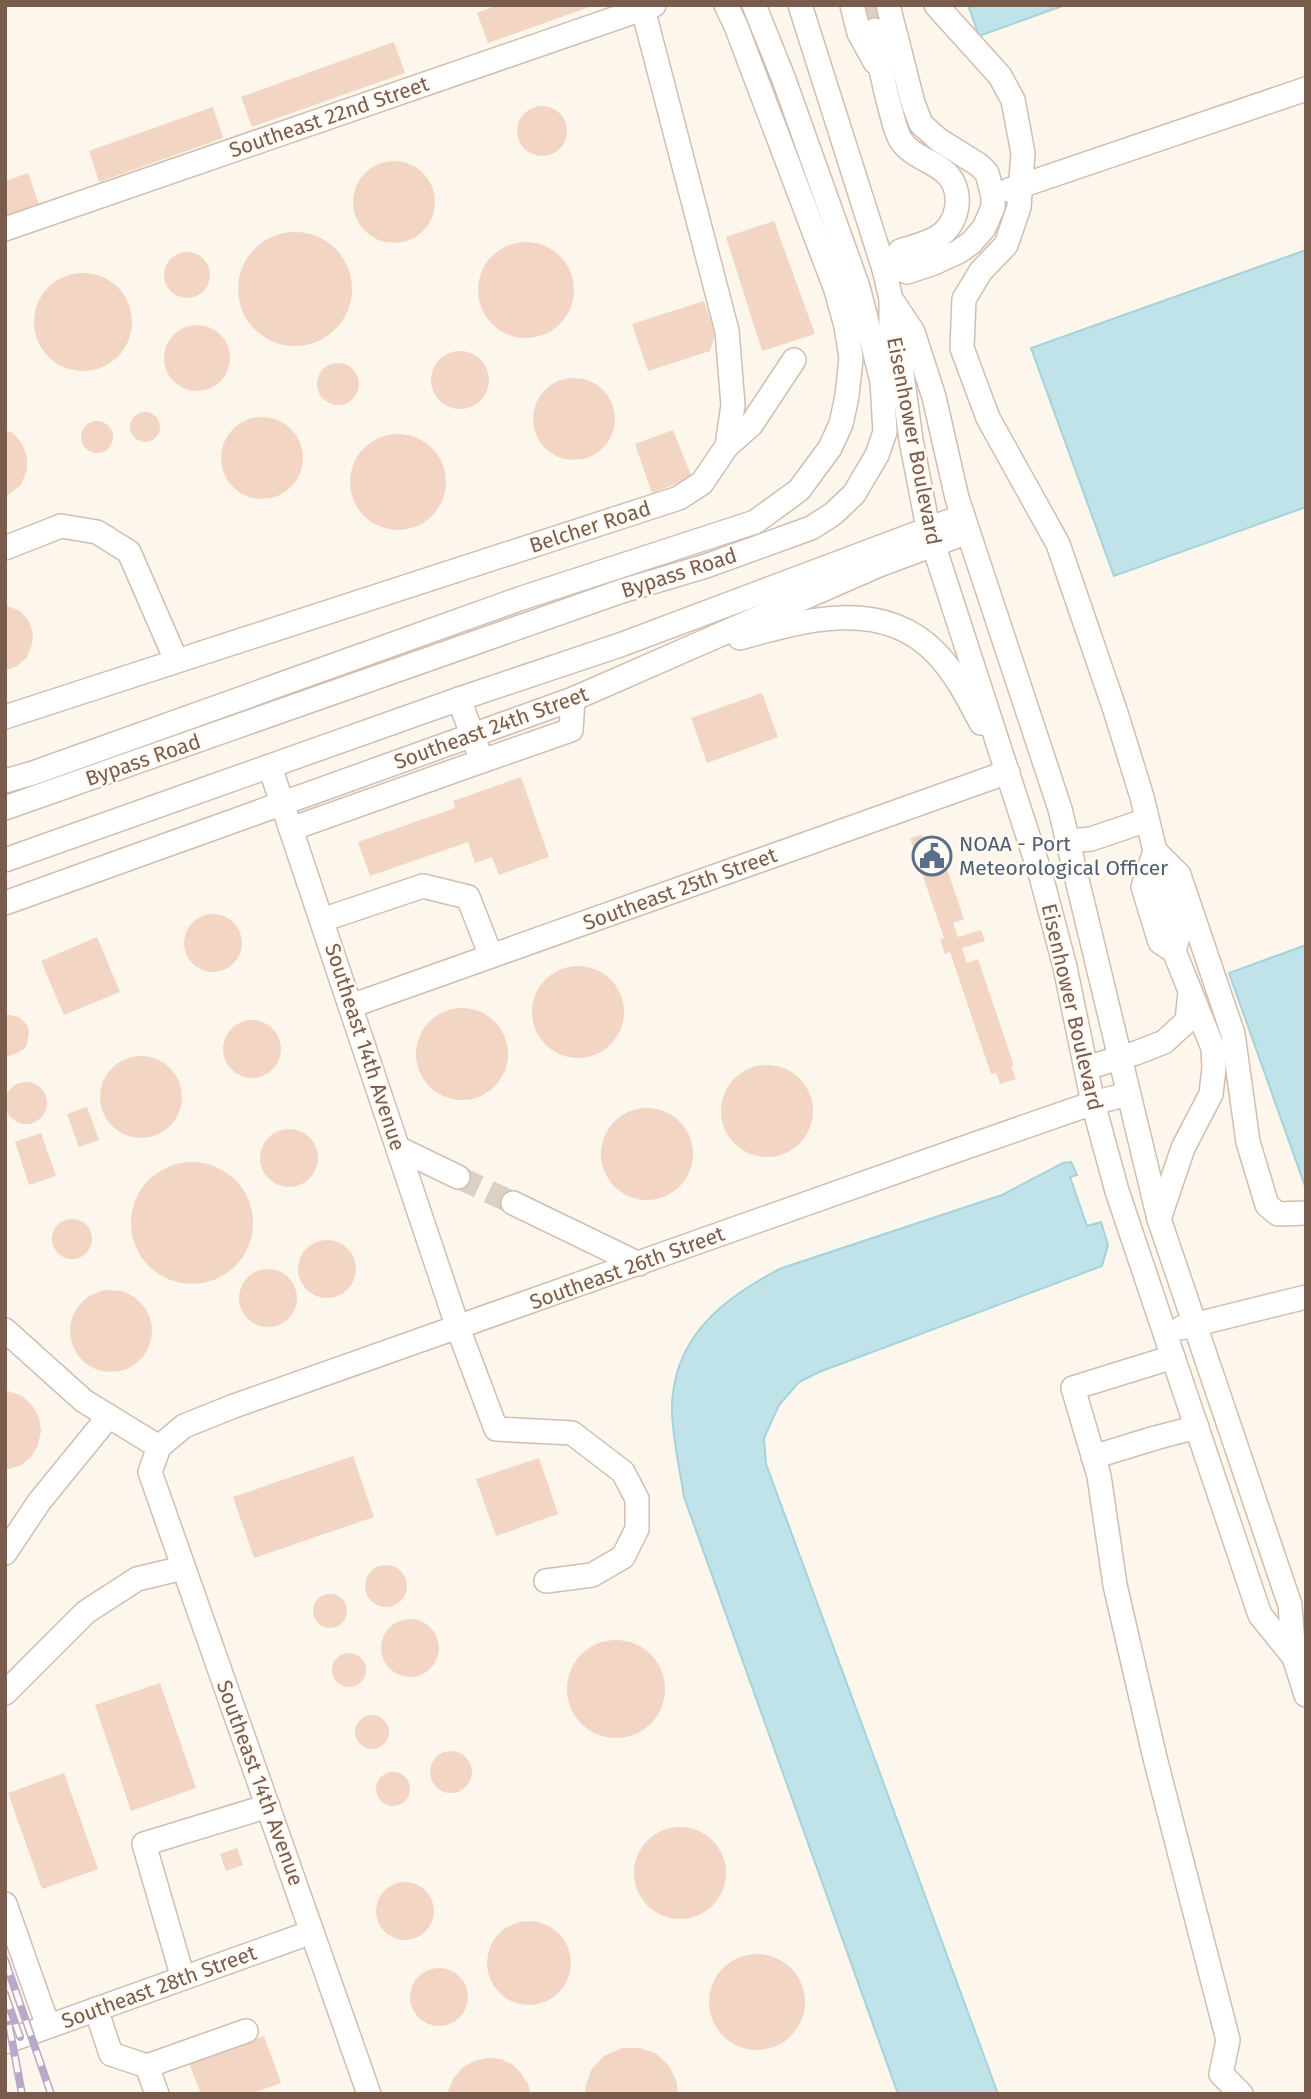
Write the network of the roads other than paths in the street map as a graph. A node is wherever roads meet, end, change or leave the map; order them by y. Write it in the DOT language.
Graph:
graph roads {
  1 [pos="726,5"];
  2 [pos="754,5"];
  3 [pos="800,5"];
  4 [pos="852,5"];
  5 [pos="888,5"];
  6 [pos="936,5"];
  7 [pos="648,7"];
  8 [pos="875,30"];
  9 [pos="880,71"];
  10 [pos="1306,89"];
  11 [pos="1020,187"];
  12 [pos="993,196"];
  13 [pos="5,229"];
  14 [pos="888,267"];
  15 [pos="891,299"];
  16 [pos="794,360"];
  17 [pos="727,446"];
  18 [pos="966,524"];
  19 [pos="931,537"];
  20 [pos="5,548"];
  21 [pos="176,660"];
  22 [pos="657,663"];
  23 [pos="459,699"];
  24 [pos="573,699"];
  25 [pos="5,717"];
  26 [pos="472,736"];
  27 [pos="482,761"];
  28 [pos="270,766"];
  29 [pos="1008,772"];
  30 [pos="5,781"];
  31 [pos="283,804"];
  32 [pos="5,808"];
  33 [pos="1147,820"];
  34 [pos="105,826"];
  35 [pos="291,829"];
  36 [pos="1068,841"];
  37 [pos="5,860"];
  38 [pos="1151,862"];
  39 [pos="118,863"];
  40 [pos="5,903"];
  41 [pos="322,920"];
  42 [pos="491,956"];
  43 [pos="1190,989"];
  44 [pos="351,1006"];
  45 [pos="1119,1059"];
  46 [pos="1086,1068"];
  47 [pos="1128,1094"];
  48 [pos="1093,1103"];
  49 [pos="398,1148"];
  50 [pos="458,1177"];
  51 [pos="513,1203"];
  52 [pos="1306,1213"];
  53 [pos="1159,1219"];
  54 [pos="639,1264"];
  55 [pos="1306,1297"];
  56 [pos="1194,1324"];
  57 [pos="458,1328"];
  58 [pos="5,1330"];
  59 [pos="1165,1334"];
  60 [pos="1173,1357"];
  61 [pos="109,1416"];
  62 [pos="1197,1427"];
  63 [pos="159,1447"];
  64 [pos="1093,1457"];
  65 [pos="5,1553"];
  66 [pos="184,1568"];
  67 [pos="546,1581"];
  68 [pos="1300,1655"];
  69 [pos="5,1693"];
  70 [pos="1306,1695"];
  71 [pos="268,1806"];
  72 [pos="5,1904"];
  73 [pos="313,1932"];
  74 [pos="183,1978"];
  75 [pos="96,2009"];
  76 [pos="48,2026"];
  77 [pos="246,2031"];
  78 [pos="5,2042"];
  79 [pos="147,2066"];
  80 [pos="158,2094"];
  81 [pos="369,2094"];
  82 [pos="1241,2094"];
  1 -- 30 [label="street"];
  2 -- 32 [label="street, Bypass Road"];
  3 -- 14 [label="street, Eisenhower Boulevard"];
  4 -- 9 [label="street"];
  5 -- 12 [label="street"];
  6 -- 11 [label="street"];
  7 -- 13 [label="street, Southeast 22nd Street"];
  7 -- 17 [label="street, Belcher Road"];
  8 -- 9 [label="street"];
  9 -- 14 [label="street"];
  10 -- 11 [label="street"];
  11 -- 12 [label="street"];
  11 -- 33 [label="street"];
  12 -- 14 [label="street"];
  14 -- 15 [label="street, Eisenhower Boulevard"];
  15 -- 18 [label="street, Eisenhower Boulevard"];
  15 -- 19 [label="street, Eisenhower Boulevard"];
  16 -- 17 [label="street"];
  17 -- 21 [label="street, Belcher Road"];
  18 -- 19 [label="street, Southeast 24th Street"];
  18 -- 36 [label="street, Eisenhower Boulevard"];
  19 -- 22 [label="street, Southeast 24th Street"];
  19 -- 23 [label="street, Southeast 24th Street"];
  19 -- 29 [label="street, Eisenhower Boulevard"];
  20 -- 21 [label="street"];
  21 -- 25 [label="street, Belcher Road"];
  22 -- 24 [label="street, Southeast 24th Street"];
  22 -- 29 [label="street"];
  23 -- 26 [label="street"];
  23 -- 28 [label="street, Southeast 24th Street"];
  24 -- 26 [label="street, Southeast 24th Street"];
  24 -- 27 [label="street"];
  26 -- 27 [label="street"];
  26 -- 31 [label="street, Southeast 24th Street"];
  27 -- 35 [label="street"];
  28 -- 31 [label="street, Southeast 14th Avenue"];
  28 -- 34 [label="street, Southeast 24th Street"];
  29 -- 42 [label="street, Southeast 25th Street"];
  29 -- 46 [label="street, Eisenhower Boulevard"];
  31 -- 35 [label="street, Southeast 14th Avenue"];
  31 -- 39 [label="street, Southeast 24th Street"];
  33 -- 36 [label="street"];
  33 -- 38 [label="street"];
  34 -- 37 [label="street, Southeast 24th Street"];
  34 -- 39 [label="street"];
  35 -- 41 [label="street, Southeast 14th Avenue"];
  36 -- 45 [label="street, Eisenhower Boulevard"];
  38 -- 43 [label="street"];
  38 -- 52 [label="street"];
  39 -- 40 [label="street, Southeast 24th Street"];
  41 -- 42 [label="street"];
  41 -- 44 [label="street, Southeast 14th Avenue"];
  42 -- 44 [label="street, Southeast 25th Street"];
  43 -- 45 [label="street"];
  43 -- 53 [label="street"];
  44 -- 49 [label="street, Southeast 14th Avenue"];
  45 -- 46 [label="street"];
  45 -- 47 [label="street, Eisenhower Boulevard"];
  46 -- 48 [label="street, Eisenhower Boulevard"];
  47 -- 48 [label="street, Southeast 26th Street"];
  47 -- 53 [label="street, Eisenhower Boulevard"];
  48 -- 54 [label="street, Southeast 26th Street"];
  48 -- 59 [label="street, Eisenhower Boulevard"];
  49 -- 50 [label="street"];
  49 -- 57 [label="street, Southeast 14th Avenue"];
  51 -- 54 [label="street"];
  53 -- 56 [label="street, Eisenhower Boulevard"];
  54 -- 57 [label="street, Southeast 26th Street"];
  55 -- 56 [label="street"];
  56 -- 59 [label="street"];
  56 -- 68 [label="street, Eisenhower Boulevard"];
  57 -- 63 [label="street, Southeast 26th Street"];
  57 -- 67 [label="street, Southeast 14th Avenue"];
  58 -- 61 [label="street"];
  59 -- 60 [label="street, Eisenhower Boulevard"];
  60 -- 62 [label="street, Eisenhower Boulevard"];
  60 -- 64 [label="street"];
  61 -- 63 [label="street"];
  61 -- 65 [label="street"];
  62 -- 64 [label="street"];
  62 -- 68 [label="street, Eisenhower Boulevard"];
  63 -- 66 [label="street, Southeast 14th Avenue"];
  64 -- 82 [label="street"];
  66 -- 69 [label="street"];
  66 -- 71 [label="street, Southeast 14th Avenue"];
  68 -- 70 [label="street, Eisenhower Boulevard"];
  71 -- 73 [label="street, Southeast 14th Avenue"];
  71 -- 74 [label="street"];
  72 -- 76 [label="street"];
  73 -- 74 [label="street, Southeast 28th Street"];
  73 -- 81 [label="street, Southeast 14th Avenue"];
  74 -- 75 [label="street, Southeast 28th Street"];
  75 -- 76 [label="street, Southeast 28th Street"];
  75 -- 79 [label="street"];
  76 -- 78 [label="street, Southeast 28th Street"];
  77 -- 79 [label="street"];
  79 -- 80 [label="street"];
}
